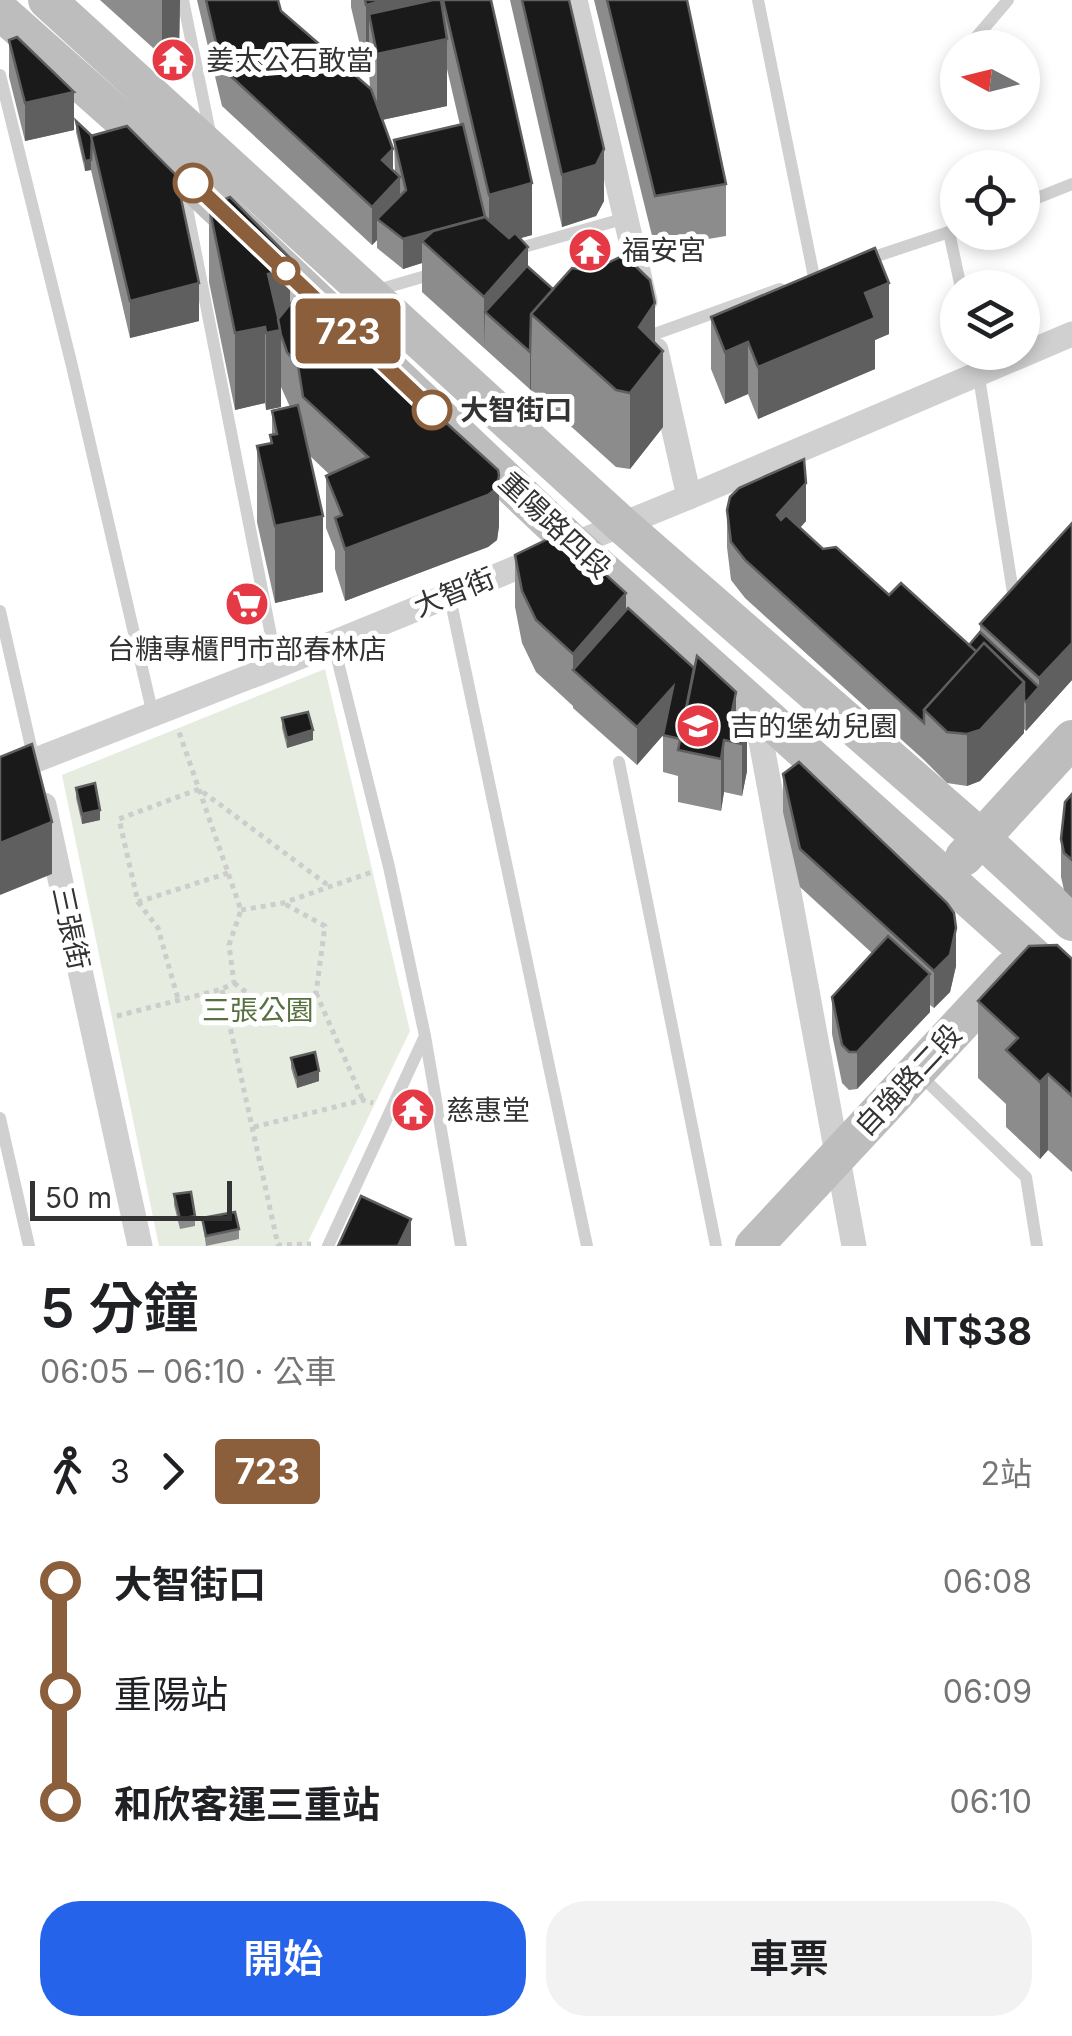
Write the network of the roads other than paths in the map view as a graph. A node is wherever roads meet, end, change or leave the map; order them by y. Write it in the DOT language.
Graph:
graph roads {
  1 [pos="46,0"];
  2 [pos="184,0"];
  3 [pos="576,0"];
  4 [pos="758,0"];
  5 [pos="1008,0"];
  6 [pos="8,24"];
  7 [pos="982,30"];
  8 [pos="0,76"];
  9 [pos="215,155"];
  10 [pos="180,171"];
  11 [pos="1072,184"];
  12 [pos="1040,197"];
  13 [pos="626,218"];
  14 [pos="940,235"];
  15 [pos="496,256"];
  16 [pos="458,266"];
  17 [pos="848,266"];
  18 [pos="831,271"];
  19 [pos="814,276"];
  20 [pos="366,293"];
  21 [pos="652,334"];
  22 [pos="1072,334"];
  23 [pos="1040,344"];
  24 [pos="962,370"];
  25 [pos="978,370"];
  26 [pos="689,496"];
  27 [pos="621,524"];
  28 [pos="572,543"];
  29 [pos="449,593"];
  30 [pos="1014,599"];
  31 [pos="0,611"];
  32 [pos="333,642"];
  33 [pos="277,666"];
  34 [pos="754,703"];
  35 [pos="162,711"];
  36 [pos="1072,739"];
  37 [pos="35,761"];
  38 [pos="619,762"];
  39 [pos="0,774"];
  40 [pos="980,837"];
  41 [pos="946,878"];
  42 [pos="1067,917"];
  43 [pos="1028,951"];
  44 [pos="1072,991"];
  45 [pos="424,1036"];
  46 [pos="916,1072"];
  47 [pos="0,1118"];
  48 [pos="838,1156"];
  49 [pos="134,1245"];
  50 [pos="328,1245"];
  51 [pos="29,1246"];
  52 [pos="462,1246"];
  53 [pos="587,1246"];
  54 [pos="716,1246"];
  55 [pos="754,1246"];
  56 [pos="854,1246"];
  57 [pos="1037,1246"];
  1 -- 9 [label="main road, 重陽路四段"];
  2 -- 9 [label="lane"];
  3 -- 13 [label="street"];
  4 -- 19 [label="lane"];
  5 -- 7 [label="lane"];
  6 -- 10 [label="main road, 重陽路四段"];
  8 -- 35 [label="lane"];
  9 -- 20 [label="main road, 重陽路四段"];
  10 -- 28 [label="main road, 重陽路四段"];
  10 -- 33 [label="lane"];
  11 -- 12 [label="lane"];
  13 -- 15 [label="lane"];
  13 -- 21 [label="street"];
  14 -- 17 [label="lane"];
  16 -- 20 [label="lane"];
  18 -- 19 [label="lane"];
  19 -- 21 [label="lane"];
  20 -- 27 [label="main road, 重陽路四段"];
  21 -- 26 [label="street"];
  22 -- 23 [label="street, 大智街"];
  24 -- 26 [label="street, 大智街"];
  25 -- 30 [label="lane"];
  26 -- 27 [label="street, 大智街"];
  27 -- 28 [label="street, 大智街"];
  27 -- 40 [label="main road, 重陽路四段"];
  28 -- 29 [label="street, 大智街"];
  28 -- 34 [label="main road, 重陽路四段"];
  29 -- 32 [label="street, 大智街"];
  29 -- 53 [label="lane"];
  31 -- 37 [label="lane, 三張街"];
  32 -- 33 [label="street, 大智街"];
  32 -- 45 [label="lane"];
  33 -- 35 [label="street, 大智街"];
  34 -- 41 [label="main road, 重陽路四段"];
  34 -- 48 [label="street"];
  35 -- 37 [label="street, 大智街"];
  36 -- 40 [label="main road"];
  37 -- 39 [label="street, 大智街"];
  37 -- 49 [label="street, 三張街"];
  38 -- 54 [label="lane"];
  40 -- 41 [label="main road"];
  40 -- 42 [label="main road, 重陽路四段"];
  41 -- 43 [label="main road, 重陽路四段"];
  42 -- 43 [label="main road, 自強路二段"];
  43 -- 44 [label="main road, 重陽路四段"];
  43 -- 46 [label="main road, 自強路二段"];
  45 -- 50 [label="lane"];
  45 -- 52 [label="lane"];
  46 -- 48 [label="main road, 自強路二段"];
  46 -- 57 [label="lane"];
  47 -- 51 [label="lane"];
  48 -- 55 [label="main road, 自強路二段"];
  48 -- 56 [label="street"];
}
